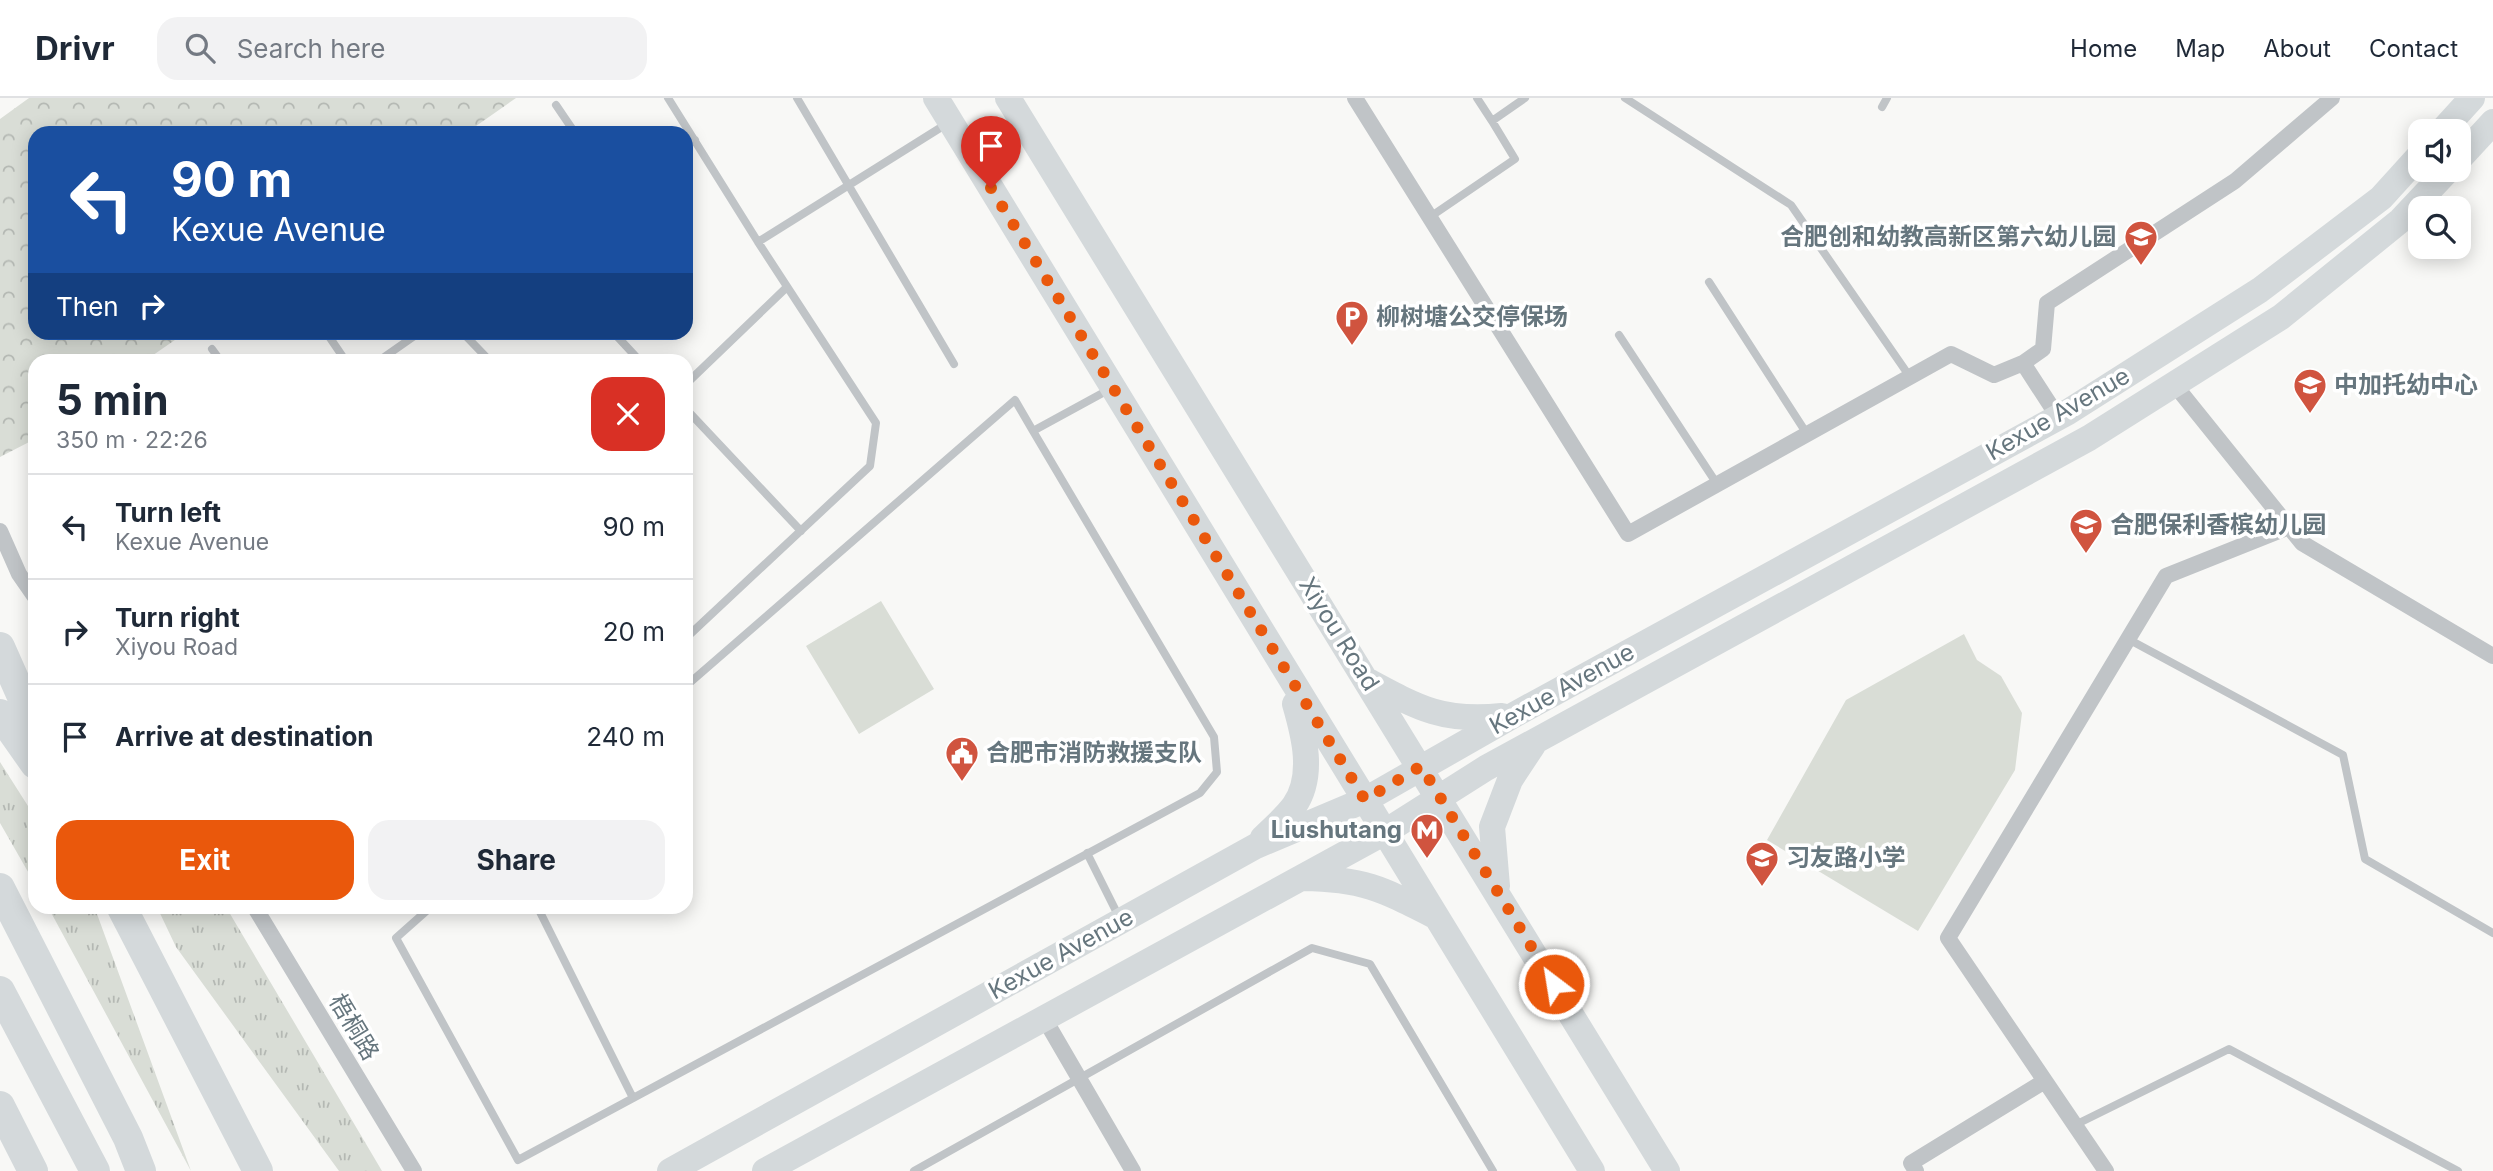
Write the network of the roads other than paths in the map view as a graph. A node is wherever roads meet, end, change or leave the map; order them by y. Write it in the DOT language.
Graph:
graph roads {
  1 [pos="668,98"];
  2 [pos="797,98"];
  3 [pos="936,98"];
  4 [pos="1008,98"];
  5 [pos="1355,98"];
  6 [pos="1477,98"];
  7 [pos="1525,98"];
  8 [pos="1625,98"];
  9 [pos="1887,98"];
  10 [pos="2332,98"];
  11 [pos="2472,98"];
  12 [pos="556,105"];
  13 [pos="1882,107"];
  14 [pos="2453,119"];
  15 [pos="1492,121"];
  16 [pos="951,122"];
  17 [pos="2493,122"];
  18 [pos="570,126"];
  19 [pos="686,126"];
  20 [pos="693,137"];
  21 [pos="695,140"];
  22 [pos="2471,146"];
  23 [pos="2408,168"];
  24 [pos="2437,182"];
  25 [pos="850,184"];
  26 [pos="1430,217"];
  27 [pos="758,242"];
  28 [pos="1709,282"];
  29 [pos="787,287"];
  30 [pos="1619,335"];
  31 [pos="409,340"];
  32 [pos="470,340"];
  33 [pos="620,340"];
  34 [pos="212,349"];
  35 [pos="216,354"];
  36 [pos="389,354"];
  37 [pos="483,354"];
  38 [pos="633,354"];
  39 [pos="2023,363"];
  40 [pos="954,364"];
  41 [pos="693,377"];
  42 [pos="1910,377"];
  43 [pos="2174,384"];
  44 [pos="1113,387"];
  45 [pos="693,417"];
  46 [pos="2058,417"];
  47 [pos="1033,431"];
  48 [pos="1807,434"];
  49 [pos="1717,484"];
  50 [pos="2289,527"];
  51 [pos="0,530"];
  52 [pos="801,531"];
  53 [pos="28,587"];
  54 [pos="693,631"];
  55 [pos="2128,639"];
  56 [pos="0,647"];
  57 [pos="2493,656"];
  58 [pos="1283,665"];
  59 [pos="693,680"];
  60 [pos="1368,680"];
  61 [pos="28,710"];
  62 [pos="0,713"];
  63 [pos="1514,715"];
  64 [pos="1536,741"];
  65 [pos="28,754"];
  66 [pos="1421,766"];
  67 [pos="1440,798"];
  68 [pos="1365,800"];
  69 [pos="1385,832"];
  70 [pos="1256,846"];
  71 [pos="1087,853"];
  72 [pos="1301,878"];
  73 [pos="0,888"];
  74 [pos="1497,891"];
  75 [pos="125,914"];
  76 [pos="259,914"];
  77 [pos="423,914"];
  78 [pos="541,914"];
  79 [pos="1436,916"];
  80 [pos="1121,921"];
  81 [pos="2493,933"];
  82 [pos="0,991"];
  83 [pos="1044,1018"];
  84 [pos="1080,1079"];
  85 [pos="2045,1081"];
  86 [pos="634,1098"];
  87 [pos="0,1106"];
  88 [pos="2075,1125"];
  89 [pos="33,1171"];
  90 [pos="95,1171"];
  91 [pos="141,1171"];
  92 [pos="258,1171"];
  93 [pos="414,1171"];
  94 [pos="670,1171"];
  95 [pos="765,1171"];
  96 [pos="914,1171"];
  97 [pos="1133,1171"];
  98 [pos="1493,1171"];
  99 [pos="1592,1171"];
  100 [pos="1667,1171"];
  101 [pos="1916,1171"];
  102 [pos="2106,1171"];
  103 [pos="2458,1171"];
  1 -- 19 [label="lane"];
  2 -- 25 [label="lane"];
  3 -- 16 [label="main road"];
  4 -- 60 [label="main road, Xiyou Road"];
  5 -- 26 [label="street"];
  6 -- 15 [label="lane"];
  7 -- 15 [label="lane"];
  8 -- 42 [label="lane"];
  9 -- 13 [label="lane"];
  10 -- 39 [label="street"];
  11 -- 14 [label="main road"];
  12 -- 18 [label="lane"];
  15 -- 26 [label="lane"];
  16 -- 25 [label="lane"];
  16 -- 44 [label="main road"];
  17 -- 22 [label="main road"];
  20 -- 21 [label="lane"];
  21 -- 27 [label="lane"];
  23 -- 46 [label="main road, Kexue Avenue"];
  24 -- 43 [label="main road, Kexue Avenue"];
  25 -- 27 [label="lane"];
  25 -- 40 [label="lane"];
  26 -- 49 [label="street"];
  27 -- 29 [label="lane"];
  28 -- 48 [label="lane"];
  29 -- 41 [label="lane"];
  29 -- 52 [label="lane"];
  30 -- 49 [label="lane"];
  31 -- 36 [label="lane"];
  32 -- 37 [label="lane"];
  33 -- 38 [label="lane"];
  34 -- 35 [label="lane"];
  39 -- 42 [label="street"];
  39 -- 46 [label="street"];
  42 -- 48 [label="street"];
  43 -- 50 [label="street"];
  43 -- 64 [label="main road, Kexue Avenue"];
  44 -- 47 [label="lane"];
  44 -- 58 [label="main road"];
  45 -- 52 [label="lane"];
  46 -- 63 [label="main road, Kexue Avenue"];
  47 -- 59 [label="lane"];
  47 -- 71 [label="lane"];
  48 -- 49 [label="street"];
  50 -- 55 [label="street"];
  50 -- 57 [label="street"];
  51 -- 53 [label="street"];
  52 -- 54 [label="lane"];
  55 -- 81 [label="lane"];
  55 -- 85 [label="street"];
  56 -- 61 [label="highway"];
  58 -- 68 [label="main road"];
  58 -- 70 [label="main road"];
  60 -- 63 [label="main road"];
  60 -- 66 [label="main road, Xiyou Road"];
  62 -- 65 [label="highway"];
  63 -- 66 [label="main road, Kexue Avenue"];
  64 -- 67 [label="main road, Kexue Avenue"];
  64 -- 74 [label="main road"];
  66 -- 67 [label="main road, Xiyou Road"];
  66 -- 68 [label="main road, Kexue Avenue"];
  67 -- 69 [label="main road, Kexue Avenue"];
  67 -- 74 [label="main road, Xiyou Road"];
  68 -- 69 [label="main road"];
  68 -- 70 [label="main road, Kexue Avenue"];
  69 -- 72 [label="main road, Kexue Avenue"];
  69 -- 79 [label="main road"];
  70 -- 80 [label="main road, Kexue Avenue"];
  71 -- 80 [label="lane"];
  71 -- 86 [label="lane"];
  72 -- 79 [label="main road"];
  72 -- 83 [label="main road, Kexue Avenue"];
  73 -- 91 [label="highway"];
  74 -- 100 [label="main road, Xiyou Road"];
  75 -- 92 [label="highway"];
  76 -- 93 [label="street, 梧桐路"];
  77 -- 86 [label="lane"];
  78 -- 86 [label="lane"];
  79 -- 99 [label="main road"];
  80 -- 94 [label="main road, Kexue Avenue"];
  82 -- 90 [label="highway"];
  83 -- 84 [label="street"];
  83 -- 95 [label="main road, Kexue Avenue"];
  84 -- 96 [label="lane"];
  84 -- 97 [label="street"];
  84 -- 98 [label="lane"];
  85 -- 88 [label="street"];
  85 -- 101 [label="street"];
  87 -- 89 [label="highway"];
  88 -- 102 [label="street"];
  88 -- 103 [label="lane"];
}
